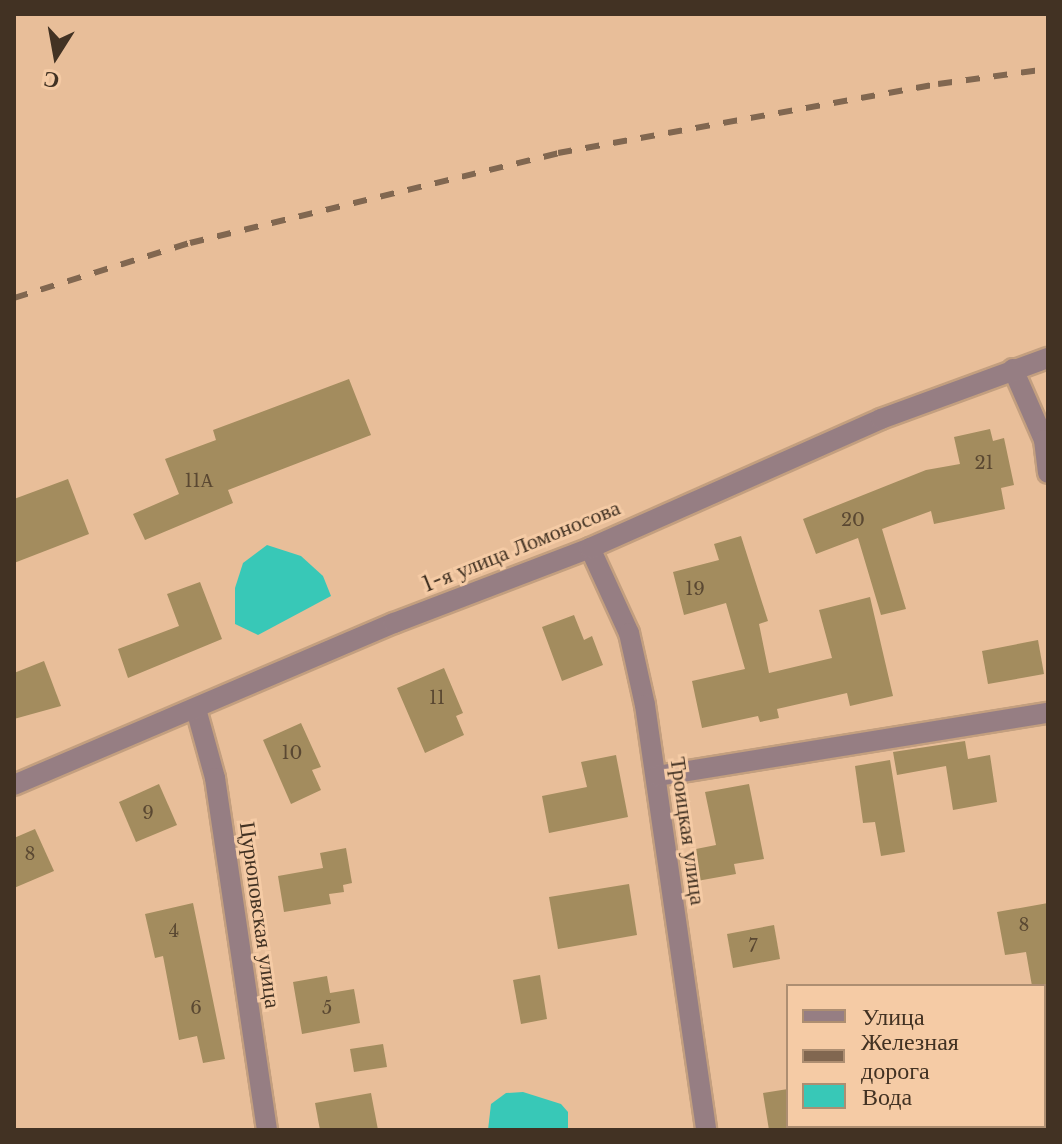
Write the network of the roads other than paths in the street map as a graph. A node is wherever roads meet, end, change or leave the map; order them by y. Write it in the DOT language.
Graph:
graph roads {
  1 [pos="1048,358"];
  2 [pos="1013,369"];
  3 [pos="1048,473"];
  4 [pos="590,548"];
  5 [pos="196,709"];
  6 [pos="1048,713"];
  7 [pos="657,776"];
  8 [pos="14,785"];
  9 [pos="267,1130"];
  10 [pos="706,1130"];
  1 -- 2 [label="street, 1-я улица Ломоносова"];
  2 -- 3 [label="street"];
  2 -- 4 [label="street, 1-я улица Ломоносова"];
  4 -- 5 [label="street, 1-я улица Ломоносова"];
  4 -- 7 [label="street, Троицкая улица"];
  5 -- 8 [label="street, 1-я улица Ломоносова"];
  5 -- 9 [label="street, Цурюповская улица"];
  6 -- 7 [label="street"];
  7 -- 10 [label="street, Троицкая улица"];
}
